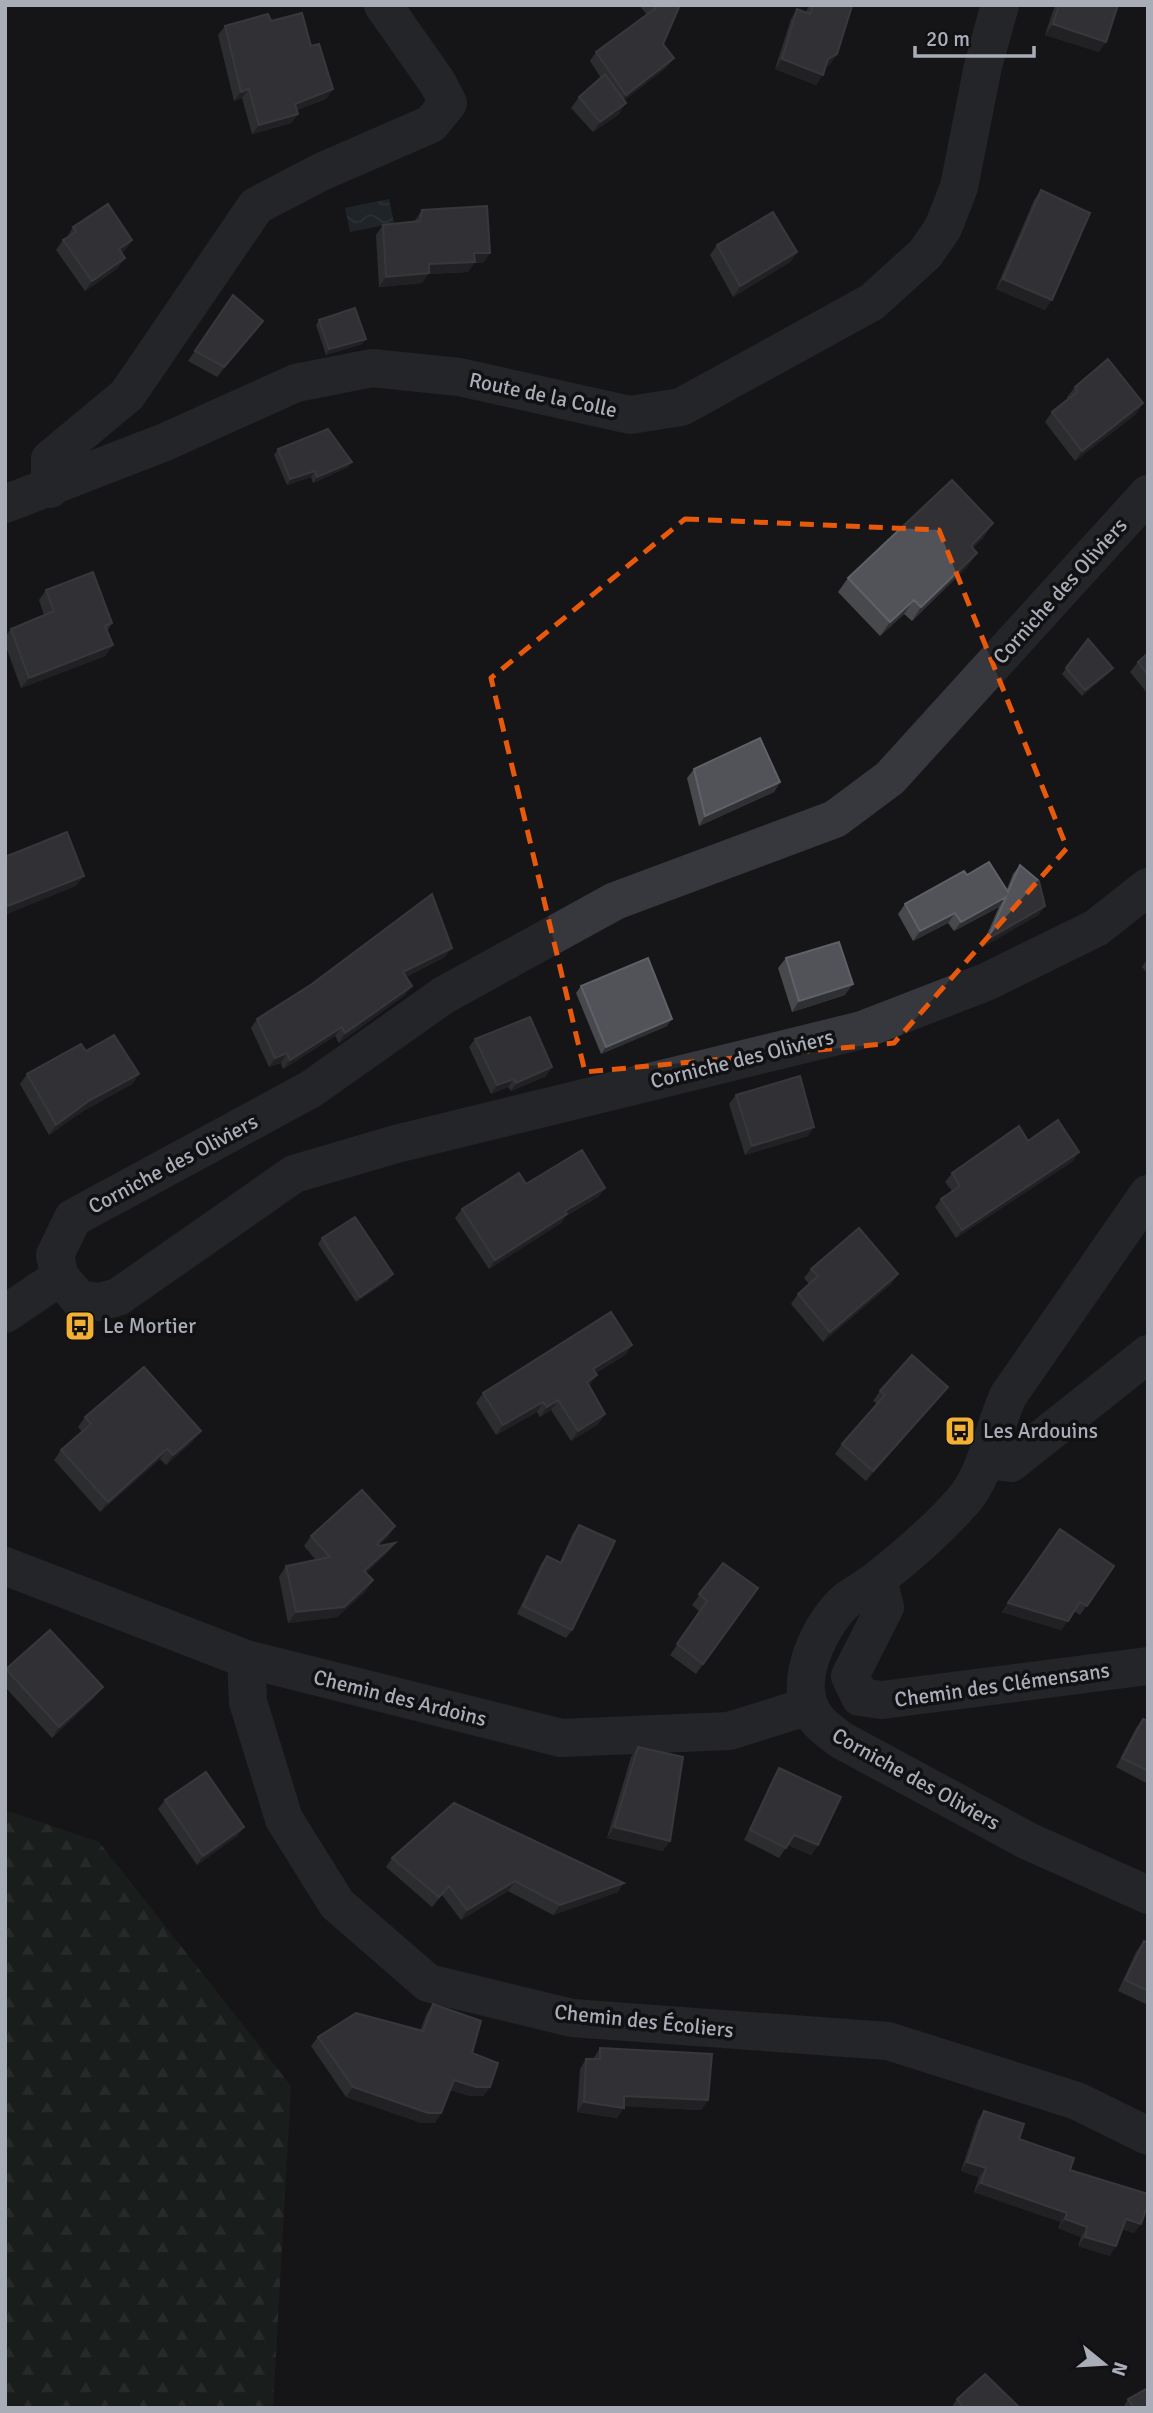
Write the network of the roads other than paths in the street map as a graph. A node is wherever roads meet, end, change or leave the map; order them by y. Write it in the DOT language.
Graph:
graph roads {
  1 [pos="383,5"];
  2 [pos="1000,5"];
  3 [pos="50,489"];
  4 [pos="1148,494"];
  5 [pos="5,503"];
  6 [pos="1148,887"];
  7 [pos="1148,1194"];
  8 [pos="60,1277"];
  9 [pos="5,1314"];
  10 [pos="1148,1354"];
  11 [pos="986,1460"];
  12 [pos="5,1566"];
  13 [pos="878,1580"];
  14 [pos="246,1659"];
  15 [pos="1148,1666"];
  16 [pos="809,1706"];
  17 [pos="1148,1895"];
  18 [pos="1148,2136"];
  1 -- 3 [label="street"];
  2 -- 3 [label="street, Route de la Colle"];
  3 -- 5 [label="street, Route de la Colle"];
  4 -- 8 [label="street, Corniche des Oliviers"];
  6 -- 8 [label="street, Corniche des Oliviers"];
  7 -- 11 [label="street"];
  8 -- 9 [label="street"];
  10 -- 11 [label="street"];
  11 -- 13 [label="street"];
  12 -- 14 [label="street, Chemin des Ardoins"];
  13 -- 15 [label="street, Chemin des Clémensans"];
  13 -- 16 [label="street"];
  14 -- 16 [label="street, Chemin des Ardoins"];
  14 -- 18 [label="street, Chemin des Écoliers"];
  16 -- 17 [label="street, Corniche des Oliviers"];
}
